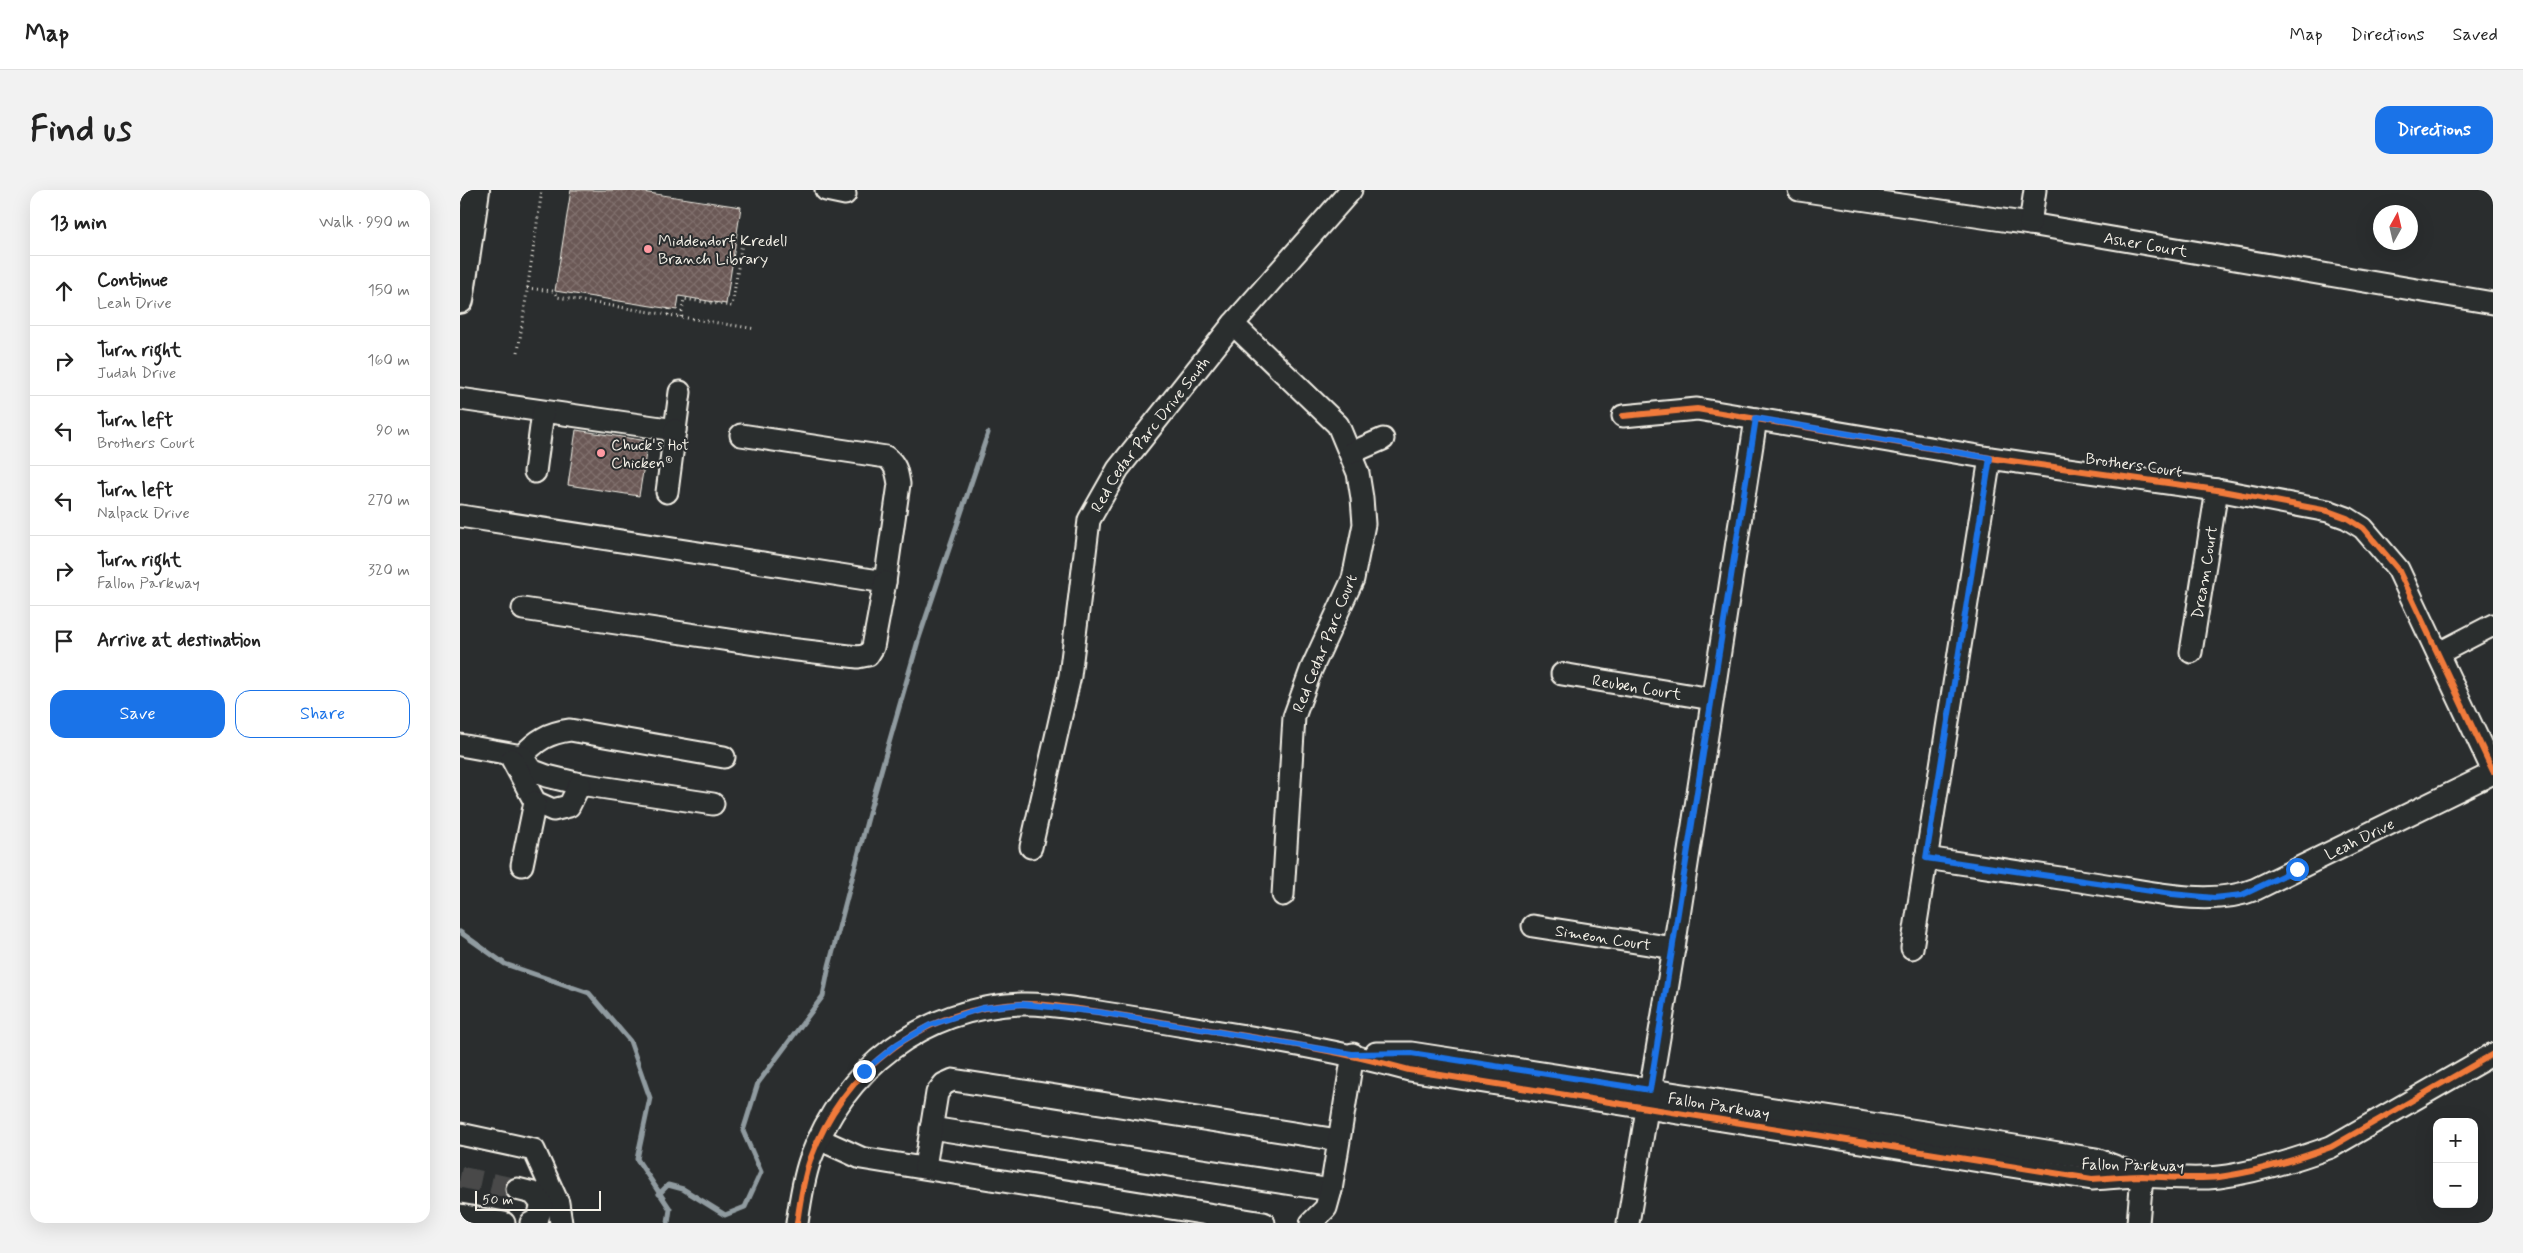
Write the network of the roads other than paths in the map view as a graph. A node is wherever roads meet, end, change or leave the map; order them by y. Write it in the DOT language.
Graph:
graph roads {
  1 [pos="476,190"];
  2 [pos="1351,190"];
  3 [pos="1799,190"];
  4 [pos="2035,190"];
  5 [pos="2030,224"];
  6 [pos="460,300"];
  7 [pos="2493,303"];
  8 [pos="1233,324"];
  9 [pos="680,392"];
  10 [pos="460,399"];
  11 [pos="543,412"];
  12 [pos="1623,416"];
  13 [pos="1756,418"];
  14 [pos="675,430"];
  15 [pos="741,435"];
  16 [pos="1383,439"];
  17 [pos="1351,453"];
  18 [pos="1990,458"];
  19 [pos="535,472"];
  20 [pos="2217,490"];
  21 [pos="667,492"];
  22 [pos="460,516"];
  23 [pos="885,582"];
  24 [pos="523,609"];
  25 [pos="2493,626"];
  26 [pos="2191,652"];
  27 [pos="2439,653"];
  28 [pos="1562,674"];
  29 [pos="1712,699"];
  30 [pos="460,746"];
  31 [pos="516,755"];
  32 [pos="724,757"];
  33 [pos="2493,772"];
  34 [pos="580,784"];
  35 [pos="535,802"];
  36 [pos="713,804"];
  37 [pos="1031,848"];
  38 [pos="1926,858"];
  39 [pos="522,865"];
  40 [pos="1284,895"];
  41 [pos="1532,926"];
  42 [pos="1674,948"];
  43 [pos="1912,948"];
  44 [pos="1352,1054"];
  45 [pos="2493,1054"];
  46 [pos="1648,1099"];
  47 [pos="932,1128"];
  48 [pos="460,1134"];
  49 [pos="819,1139"];
  50 [pos="1338,1140"];
  51 [pos="925,1167"];
  52 [pos="2142,1176"];
  53 [pos="517,1189"];
  54 [pos="1331,1190"];
  55 [pos="460,1214"];
  56 [pos="504,1223"];
  57 [pos="532,1223"];
  58 [pos="561,1223"];
  59 [pos="797,1223"];
  60 [pos="1264,1223"];
  61 [pos="1311,1223"];
  62 [pos="1628,1223"];
  63 [pos="2138,1223"];
  1 -- 6 [label="main road"];
  2 -- 8 [label="street, Red Cedar Parc Drive South"];
  3 -- 5 [label="street, Asher Court"];
  4 -- 5 [label="street"];
  5 -- 7 [label="street, Asher Court"];
  8 -- 17 [label="street, Red Cedar Parc Court"];
  8 -- 37 [label="street, Red Cedar Parc Drive South"];
  9 -- 14 [label="street"];
  10 -- 11 [label="street"];
  11 -- 14 [label="street"];
  11 -- 19 [label="street"];
  12 -- 13 [label="street, Brothers Court"];
  13 -- 18 [label="street, Brothers Court"];
  13 -- 29 [label="street"];
  14 -- 21 [label="street"];
  15 -- 23 [label="street"];
  16 -- 17 [label="street"];
  17 -- 40 [label="street, Red Cedar Parc Court"];
  18 -- 20 [label="street, Brothers Court"];
  18 -- 38 [label="street"];
  20 -- 26 [label="street, Dream Court"];
  20 -- 27 [label="street, Brothers Court"];
  22 -- 23 [label="street"];
  23 -- 24 [label="street"];
  25 -- 27 [label="street"];
  27 -- 33 [label="street, Brothers Court"];
  28 -- 29 [label="street, Reuben Court"];
  29 -- 42 [label="street"];
  30 -- 31 [label="street"];
  31 -- 32 [label="street"];
  31 -- 34 [label="street"];
  31 -- 35 [label="street"];
  33 -- 38 [label="street, Leah Drive"];
  34 -- 35 [label="street"];
  34 -- 36 [label="street"];
  35 -- 39 [label="street"];
  38 -- 43 [label="street"];
  41 -- 42 [label="street, Simeon Court"];
  42 -- 46 [label="street"];
  44 -- 46 [label="street, Fallon Parkway"];
  44 -- 49 [label="street, Fallon Parkway"];
  44 -- 50 [label="street"];
  45 -- 52 [label="street, Fallon Parkway"];
  46 -- 52 [label="street, Fallon Parkway"];
  46 -- 62 [label="street"];
  47 -- 50 [label="street"];
  47 -- 51 [label="street"];
  47 -- 54 [label="street"];
  48 -- 58 [label="street"];
  49 -- 51 [label="street"];
  49 -- 59 [label="street, Fallon Parkway"];
  50 -- 54 [label="street"];
  51 -- 60 [label="street"];
  52 -- 63 [label="street"];
  53 -- 57 [label="street"];
  54 -- 61 [label="street"];
  55 -- 56 [label="street"];
}
